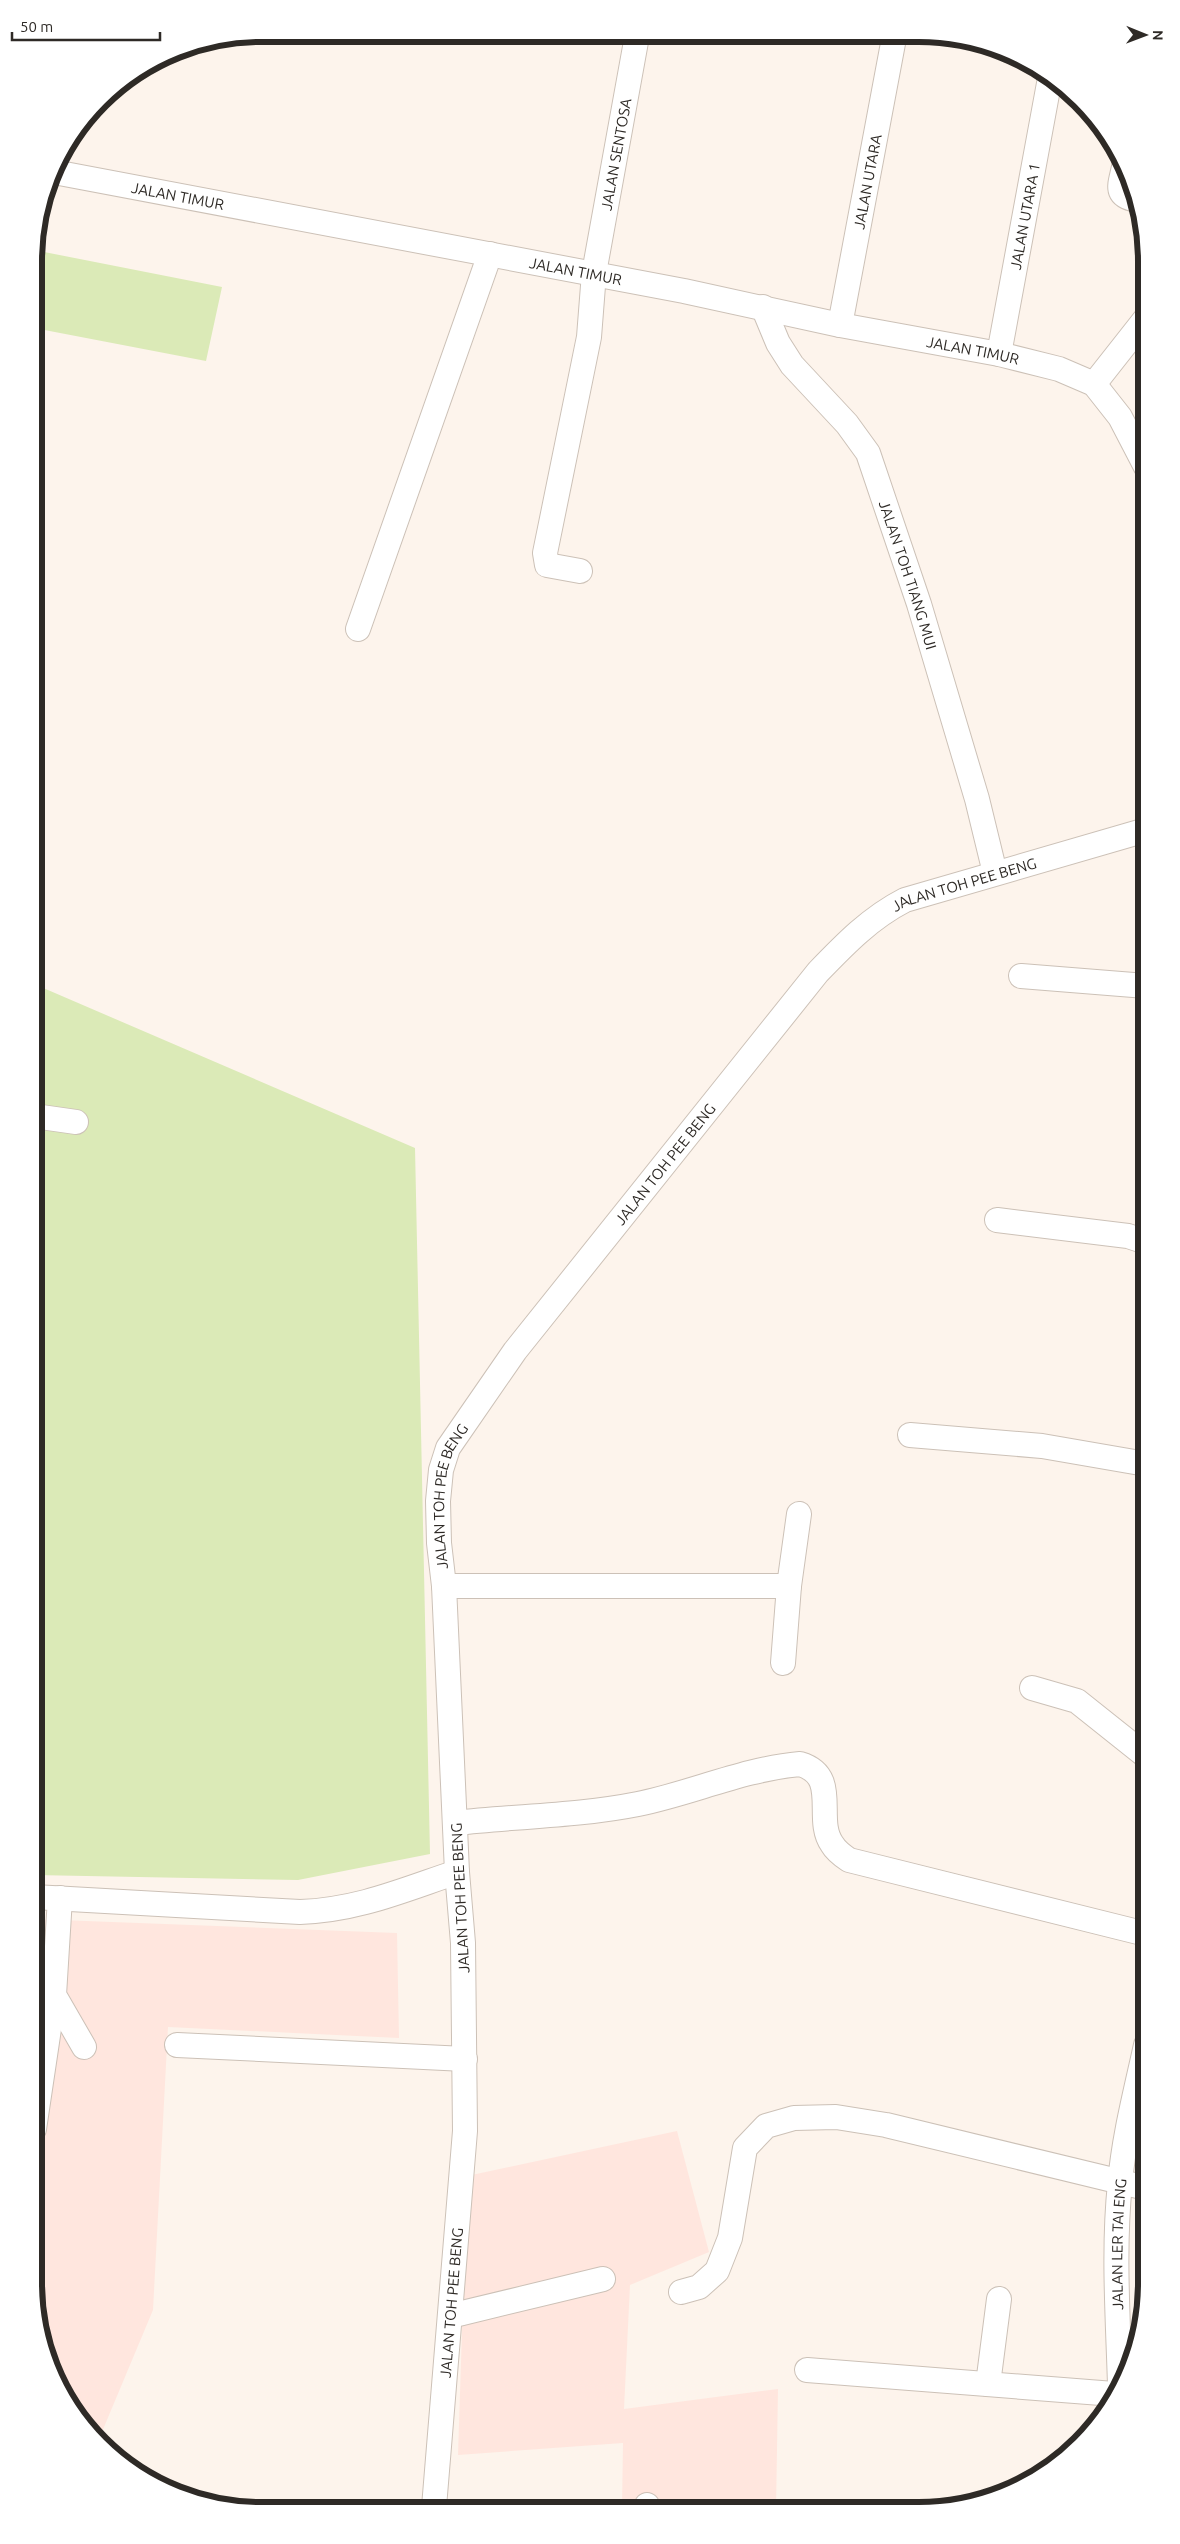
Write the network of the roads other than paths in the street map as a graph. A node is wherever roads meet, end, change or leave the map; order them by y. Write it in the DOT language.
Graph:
graph roads {
  1 [pos="636,42"];
  2 [pos="893,42"];
  3 [pos="1049,85"];
  4 [pos="61,173"];
  5 [pos="1122,180"];
  6 [pos="1128,198"];
  7 [pos="490,254"];
  8 [pos="594,273"];
  9 [pos="763,307"];
  10 [pos="840,324"];
  11 [pos="1138,328"];
  12 [pos="999,354"];
  13 [pos="1094,384"];
  14 [pos="1138,452"];
  15 [pos="580,571"];
  16 [pos="358,629"];
  17 [pos="1138,832"];
  18 [pos="995,873"];
  19 [pos="1021,976"];
  20 [pos="1138,985"];
  21 [pos="42,1117"];
  22 [pos="76,1122"];
  23 [pos="997,1220"];
  24 [pos="1138,1239"];
  25 [pos="910,1435"];
  26 [pos="1138,1463"];
  27 [pos="799,1514"];
  28 [pos="444,1586"];
  29 [pos="789,1586"];
  30 [pos="783,1663"];
  31 [pos="1032,1688"];
  32 [pos="1138,1750"];
  33 [pos="456,1823"];
  34 [pos="456,1872"];
  35 [pos="42,1897"];
  36 [pos="60,1898"];
  37 [pos="1138,1932"];
  38 [pos="54,1996"];
  39 [pos="177,2045"];
  40 [pos="84,2047"];
  41 [pos="465,2059"];
  42 [pos="42,2076"];
  43 [pos="1138,2082"];
  44 [pos="1120,2182"];
  45 [pos="1138,2186"];
  46 [pos="603,2279"];
  47 [pos="681,2292"];
  48 [pos="1000,2299"];
  49 [pos="450,2316"];
  50 [pos="1120,2369"];
  51 [pos="807,2370"];
  52 [pos="988,2384"];
  53 [pos="1107,2393"];
  54 [pos="434,2502"];
  1 -- 8 [label="street, JALAN SENTOSA"];
  2 -- 10 [label="street, JALAN UTARA"];
  3 -- 12 [label="street, JALAN UTARA 1"];
  4 -- 7 [label="street, JALAN TIMUR"];
  5 -- 6 [label="street"];
  7 -- 8 [label="street, JALAN TIMUR"];
  7 -- 16 [label="street"];
  8 -- 9 [label="street, JALAN TIMUR"];
  8 -- 15 [label="street, JALAN SENTOSA"];
  9 -- 10 [label="street, JALAN TIMUR"];
  9 -- 18 [label="street, JALAN TOH TIANG MUI"];
  10 -- 12 [label="street, JALAN TIMUR"];
  11 -- 13 [label="street"];
  12 -- 13 [label="street, JALAN TIMUR"];
  13 -- 14 [label="street"];
  17 -- 18 [label="street, JALAN TOH PEE BENG"];
  18 -- 28 [label="street, JALAN TOH PEE BENG"];
  19 -- 20 [label="street"];
  21 -- 22 [label="street"];
  23 -- 24 [label="street"];
  25 -- 26 [label="street"];
  27 -- 29 [label="street"];
  28 -- 29 [label="street"];
  28 -- 33 [label="street, JALAN TOH PEE BENG"];
  29 -- 30 [label="street"];
  31 -- 32 [label="street"];
  33 -- 34 [label="street, JALAN TOH PEE BENG"];
  33 -- 37 [label="street"];
  34 -- 36 [label="street"];
  34 -- 41 [label="street, JALAN TOH PEE BENG"];
  35 -- 36 [label="street"];
  36 -- 38 [label="street"];
  38 -- 40 [label="street"];
  38 -- 42 [label="street"];
  39 -- 41 [label="street"];
  41 -- 49 [label="street, JALAN TOH PEE BENG"];
  43 -- 44 [label="street, JALAN LER TAI ENG"];
  44 -- 45 [label="street"];
  44 -- 47 [label="street"];
  44 -- 50 [label="street, JALAN LER TAI ENG"];
  46 -- 49 [label="street"];
  48 -- 52 [label="street"];
  49 -- 54 [label="street, JALAN TOH PEE BENG"];
  51 -- 52 [label="street"];
  52 -- 53 [label="street"];
}
